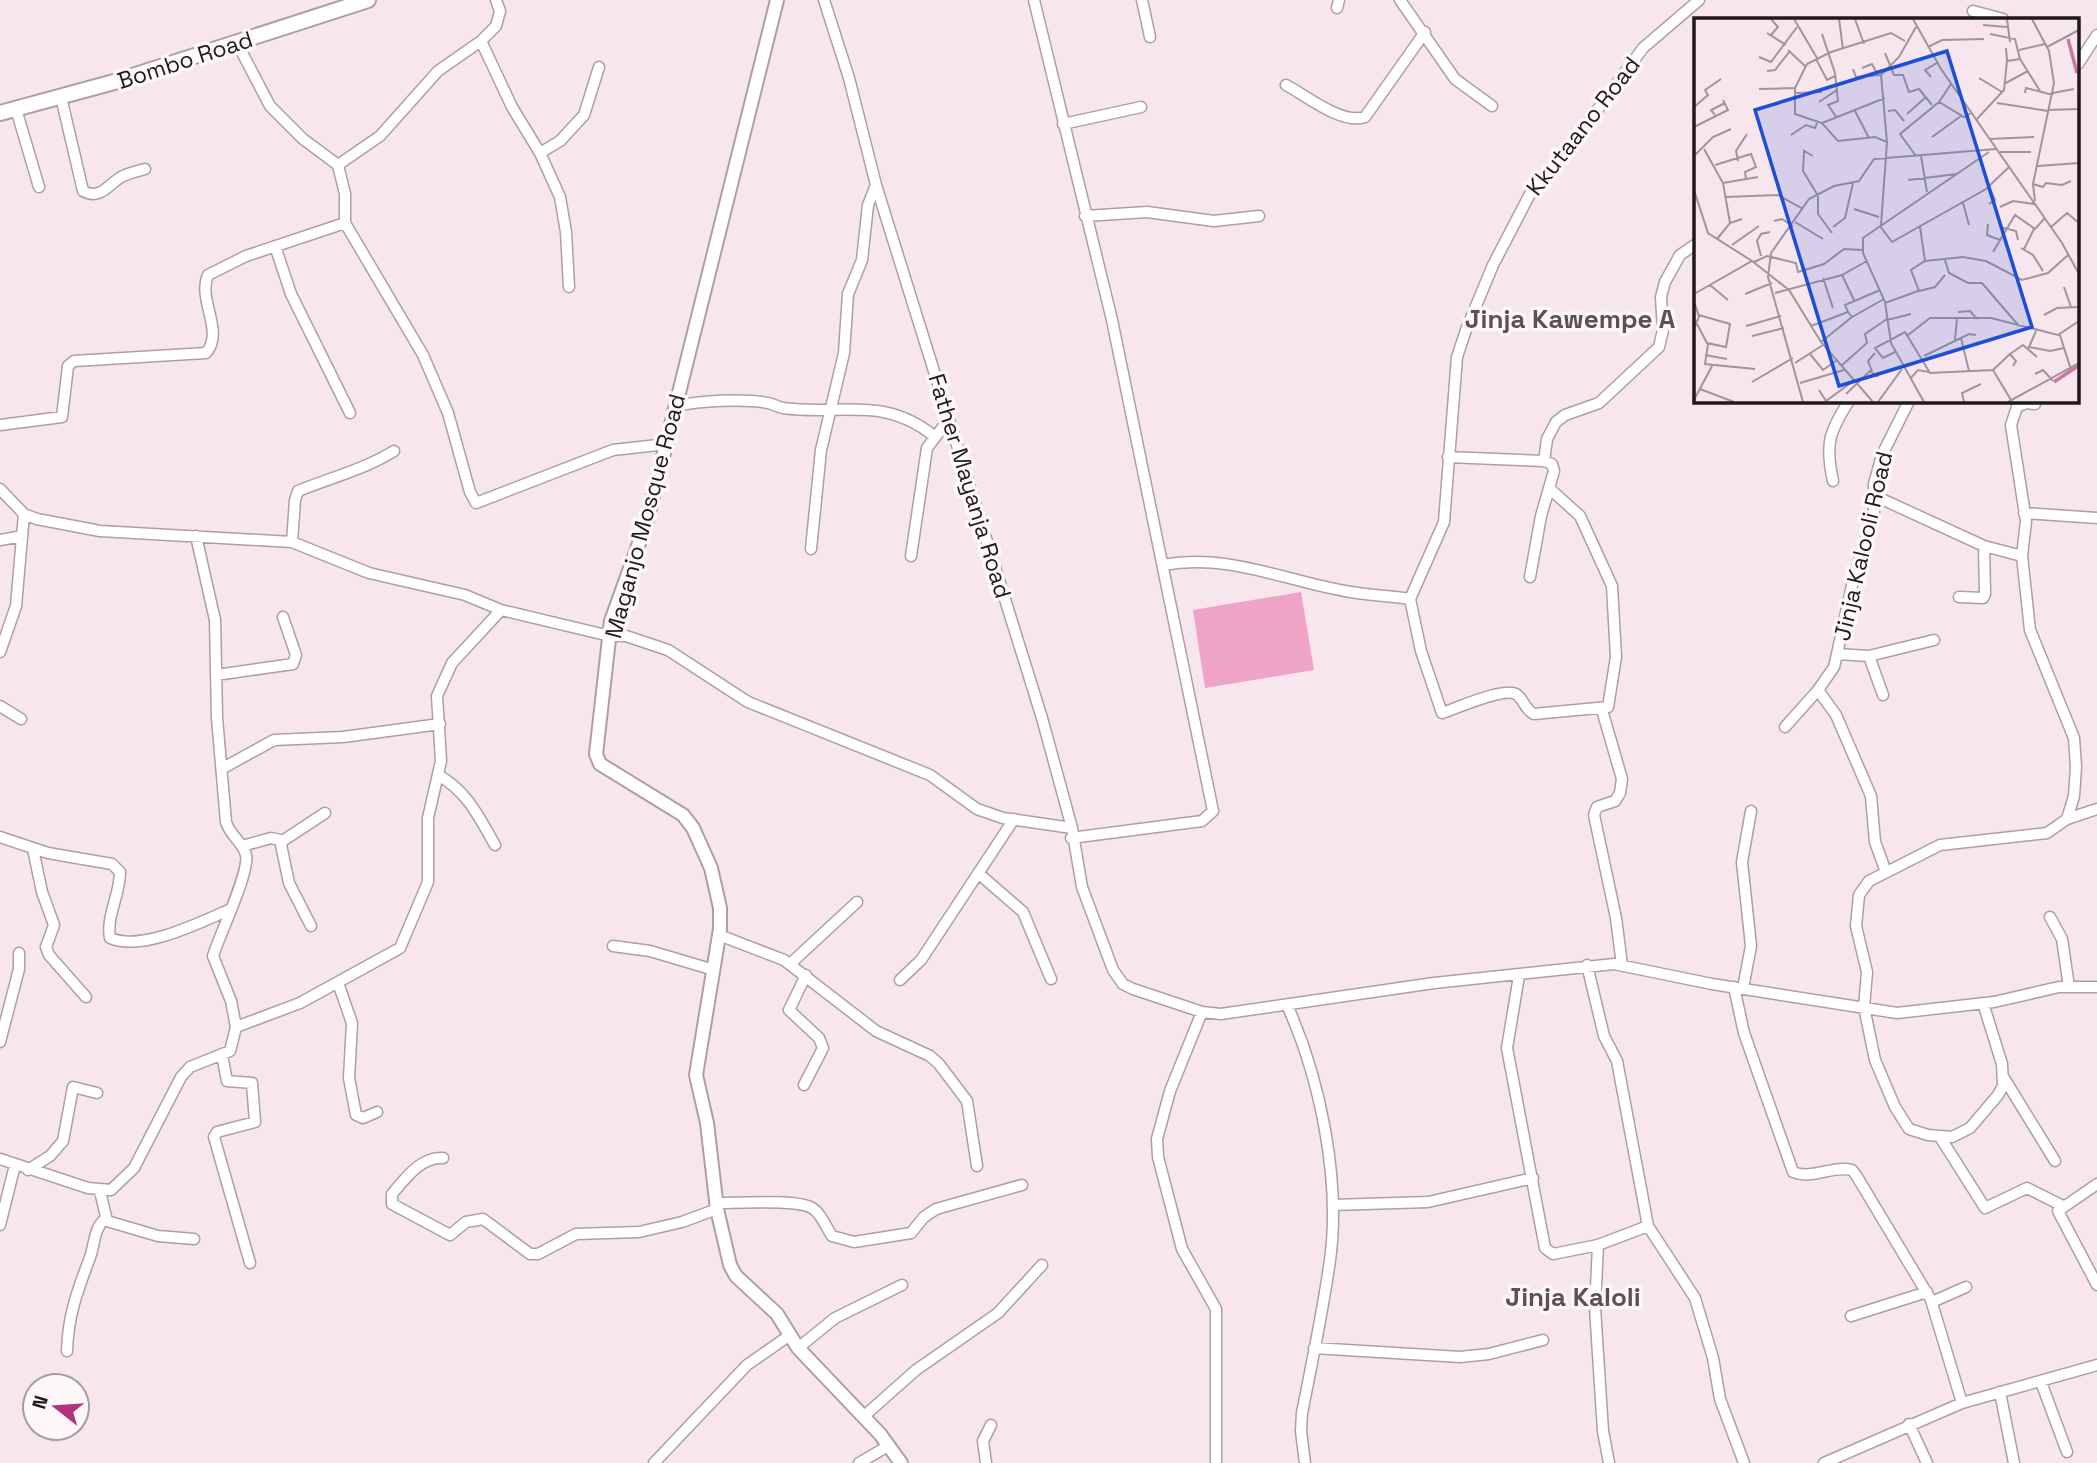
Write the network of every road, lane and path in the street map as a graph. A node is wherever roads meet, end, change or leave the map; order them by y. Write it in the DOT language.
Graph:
graph roads {
  1 [pos="368,0"];
  2 [pos="496,0"];
  3 [pos="777,0"];
  4 [pos="824,0"];
  5 [pos="1034,0"];
  6 [pos="1142,0"];
  7 [pos="1399,0"];
  8 [pos="1699,0"];
  9 [pos="1973,11"];
  10 [pos="1999,18"];
  11 [pos="1425,32"];
  12 [pos="2097,35"];
  13 [pos="1150,37"];
  14 [pos="481,41"];
  15 [pos="237,43"];
  16 [pos="2080,61"];
  17 [pos="599,67"];
  18 [pos="1286,85"];
  19 [pos="61,97"];
  20 [pos="1492,106"];
  21 [pos="1141,107"];
  22 [pos="16,109"];
  23 [pos="0,113"];
  24 [pos="1063,124"];
  25 [pos="540,153"];
  26 [pos="338,165"];
  27 [pos="145,169"];
  28 [pos="876,185"];
  29 [pos="39,187"];
  30 [pos="1085,216"];
  31 [pos="1259,216"];
  32 [pos="345,223"];
  33 [pos="275,246"];
  34 [pos="1694,246"];
  35 [pos="569,288"];
  36 [pos="1848,402"];
  37 [pos="1908,402"];
  38 [pos="2035,404"];
  39 [pos="676,406"];
  40 [pos="831,409"];
  41 [pos="350,413"];
  42 [pos="949,419"];
  43 [pos="0,425"];
  44 [pos="934,436"];
  45 [pos="667,444"];
  46 [pos="394,450"];
  47 [pos="1448,457"];
  48 [pos="1544,461"];
  49 [pos="1833,481"];
  50 [pos="1549,488"];
  51 [pos="0,489"];
  52 [pos="1875,496"];
  53 [pos="2024,513"];
  54 [pos="24,514"];
  55 [pos="2097,518"];
  56 [pos="22,536"];
  57 [pos="195,536"];
  58 [pos="0,540"];
  59 [pos="292,542"];
  60 [pos="1984,546"];
  61 [pos="811,549"];
  62 [pos="911,556"];
  63 [pos="2022,556"];
  64 [pos="1163,565"];
  65 [pos="1530,577"];
  66 [pos="1959,597"];
  67 [pos="1410,599"];
  68 [pos="501,610"];
  69 [pos="283,617"];
  70 [pos="610,636"];
  71 [pos="1934,640"];
  72 [pos="0,652"];
  73 [pos="1837,654"];
  74 [pos="1869,656"];
  75 [pos="216,675"];
  76 [pos="1818,690"];
  77 [pos="1884,695"];
  78 [pos="0,706"];
  79 [pos="1602,709"];
  80 [pos="22,719"];
  81 [pos="440,724"];
  82 [pos="1785,727"];
  83 [pos="223,768"];
  84 [pos="438,775"];
  85 [pos="2097,809"];
  86 [pos="1751,811"];
  87 [pos="326,813"];
  88 [pos="1014,819"];
  89 [pos="2067,819"];
  90 [pos="1072,833"];
  91 [pos="0,837"];
  92 [pos="281,842"];
  93 [pos="495,845"];
  94 [pos="242,846"];
  95 [pos="33,849"];
  96 [pos="1886,872"];
  97 [pos="978,873"];
  98 [pos="857,902"];
  99 [pos="231,909"];
  100 [pos="2050,917"];
  101 [pos="311,926"];
  102 [pos="719,935"];
  103 [pos="613,946"];
  104 [pos="19,953"];
  105 [pos="790,964"];
  106 [pos="1587,965"];
  107 [pos="1622,965"];
  108 [pos="714,970"];
  109 [pos="806,975"];
  110 [pos="1519,976"];
  111 [pos="1051,979"];
  112 [pos="900,980"];
  113 [pos="338,983"];
  114 [pos="1739,987"];
  115 [pos="2069,987"];
  116 [pos="2097,987"];
  117 [pos="86,997"];
  118 [pos="1983,1003"];
  119 [pos="1287,1005"];
  120 [pos="1864,1007"];
  121 [pos="1202,1012"];
  122 [pos="236,1027"];
  123 [pos="0,1042"];
  124 [pos="222,1055"];
  125 [pos="2004,1078"];
  126 [pos="804,1085"];
  127 [pos="97,1093"];
  128 [pos="377,1112"];
  129 [pos="1940,1137"];
  130 [pos="443,1158"];
  131 [pos="0,1159"];
  132 [pos="2055,1161"];
  133 [pos="15,1165"];
  134 [pos="977,1166"];
  135 [pos="28,1170"];
  136 [pos="1533,1178"];
  137 [pos="2097,1184"];
  138 [pos="1022,1185"];
  139 [pos="100,1191"];
  140 [pos="1333,1205"];
  141 [pos="717,1206"];
  142 [pos="2063,1206"];
  143 [pos="104,1219"];
  144 [pos="0,1225"];
  145 [pos="1648,1226"];
  146 [pos="194,1239"];
  147 [pos="1598,1245"];
  148 [pos="250,1263"];
  149 [pos="1042,1265"];
  150 [pos="902,1285"];
  151 [pos="2097,1285"];
  152 [pos="1966,1287"];
  153 [pos="1927,1292"];
  154 [pos="1932,1302"];
  155 [pos="1851,1316"];
  156 [pos="790,1335"];
  157 [pos="1543,1340"];
  158 [pos="798,1348"];
  159 [pos="1314,1349"];
  160 [pos="67,1351"];
  161 [pos="2096,1369"];
  162 [pos="2041,1382"];
  163 [pos="2000,1392"];
  164 [pos="1962,1403"];
  165 [pos="863,1417"];
  166 [pos="1909,1424"];
  167 [pos="991,1425"];
  168 [pos="888,1446"];
  169 [pos="2067,1452"];
  170 [pos="654,1463"];
  171 [pos="859,1463"];
  172 [pos="901,1463"];
  173 [pos="986,1463"];
  174 [pos="1216,1463"];
  175 [pos="1305,1463"];
  176 [pos="1609,1463"];
  177 [pos="1744,1463"];
  178 [pos="1824,1463"];
  179 [pos="1927,1463"];
  180 [pos="2014,1463"];
  1 -- 15 [label="main road, Bombo Road"];
  2 -- 14 [label="street"];
  3 -- 39 [label="street, Maganjo Mosque Road"];
  4 -- 28 [label="street, Father Mayanja Road"];
  5 -- 24 [label="street"];
  6 -- 13 [label="street"];
  7 -- 11 [label="street"];
  8 -- 47 [label="street, Kkutaano Road"];
  9 -- 10 [label="street"];
  11 -- 18 [label="street"];
  11 -- 20 [label="street"];
  12 -- 16 [label="street"];
  14 -- 25 [label="street"];
  14 -- 26 [label="street"];
  15 -- 19 [label="main road, Bombo Road"];
  15 -- 26 [label="street"];
  17 -- 25 [label="street"];
  19 -- 22 [label="main road, Bombo Road"];
  19 -- 27 [label="street"];
  21 -- 24 [label="street"];
  22 -- 23 [label="main road, Bombo Road"];
  22 -- 29 [label="street"];
  24 -- 30 [label="street"];
  25 -- 35 [label="street"];
  26 -- 32 [label="street"];
  28 -- 40 [label="street"];
  28 -- 42 [label="street, Father Mayanja Road"];
  30 -- 31 [label="street"];
  30 -- 64 [label="street"];
  32 -- 33 [label="street"];
  32 -- 45 [label="street"];
  33 -- 41 [label="street"];
  33 -- 43 [label="street"];
  34 -- 48 [label="street"];
  36 -- 49 [label="street"];
  37 -- 52 [label="street, Jinja Kalooli Road"];
  38 -- 53 [label="street"];
  39 -- 40 [label="street"];
  39 -- 45 [label="street, Maganjo Mosque Road"];
  40 -- 44 [label="street"];
  40 -- 61 [label="street"];
  42 -- 44 [label="street"];
  42 -- 90 [label="street, Father Mayanja Road"];
  44 -- 62 [label="street"];
  45 -- 70 [label="street, Maganjo Mosque Road"];
  46 -- 59 [label="street"];
  47 -- 48 [label="street"];
  47 -- 67 [label="street, Kkutaano Road"];
  48 -- 50 [label="street"];
  50 -- 65 [label="street"];
  50 -- 79 [label="street"];
  51 -- 54 [label="street"];
  52 -- 60 [label="street"];
  52 -- 73 [label="street, Jinja Kalooli Road"];
  53 -- 55 [label="street"];
  53 -- 63 [label="street"];
  54 -- 56 [label="street"];
  54 -- 57 [label="street"];
  56 -- 58 [label="street"];
  56 -- 72 [label="street"];
  57 -- 59 [label="street"];
  57 -- 75 [label="street"];
  59 -- 68 [label="street"];
  60 -- 63 [label="street"];
  60 -- 66 [label="street"];
  63 -- 89 [label="street"];
  64 -- 67 [label="street"];
  64 -- 90 [label="street"];
  67 -- 79 [label="street"];
  68 -- 70 [label="street"];
  68 -- 81 [label="street"];
  69 -- 75 [label="street"];
  70 -- 88 [label="street"];
  70 -- 102 [label="street, Maganjo Mosque Road"];
  71 -- 74 [label="street"];
  73 -- 74 [label="street"];
  73 -- 76 [label="street, Jinja Kalooli Road"];
  74 -- 77 [label="street"];
  75 -- 83 [label="street"];
  76 -- 82 [label="street, Jinja Kalooli Road"];
  76 -- 96 [label="street"];
  78 -- 80 [label="street"];
  79 -- 107 [label="street"];
  81 -- 83 [label="street"];
  81 -- 84 [label="street"];
  83 -- 94 [label="street"];
  84 -- 93 [label="street"];
  84 -- 113 [label="street"];
  85 -- 89 [label="street"];
  86 -- 114 [label="street"];
  87 -- 92 [label="street"];
  88 -- 90 [label="street"];
  88 -- 97 [label="street"];
  89 -- 96 [label="street"];
  90 -- 121 [label="street, Father Mayanja Road"];
  91 -- 95 [label="street"];
  92 -- 94 [label="street"];
  92 -- 101 [label="street"];
  94 -- 99 [label="street"];
  95 -- 99 [label="street"];
  95 -- 117 [label="street"];
  96 -- 120 [label="street"];
  97 -- 111 [label="street"];
  97 -- 112 [label="street"];
  98 -- 105 [label="street"];
  99 -- 122 [label="street"];
  100 -- 115 [label="street"];
  102 -- 105 [label="street"];
  102 -- 108 [label="street, Maganjo Mosque Road"];
  103 -- 108 [label="street"];
  104 -- 123 [label="street"];
  105 -- 109 [label="street"];
  106 -- 107 [label="street"];
  106 -- 110 [label="street"];
  106 -- 145 [label="street"];
  107 -- 114 [label="street"];
  108 -- 141 [label="street, Maganjo Mosque Road"];
  109 -- 126 [label="street"];
  109 -- 134 [label="street"];
  110 -- 119 [label="street"];
  110 -- 136 [label="street"];
  113 -- 122 [label="street"];
  113 -- 128 [label="street"];
  114 -- 120 [label="street"];
  114 -- 153 [label="street"];
  115 -- 116 [label="street"];
  115 -- 118 [label="street"];
  118 -- 120 [label="street"];
  118 -- 125 [label="street"];
  119 -- 121 [label="street"];
  119 -- 140 [label="street"];
  120 -- 129 [label="street"];
  121 -- 174 [label="street"];
  122 -- 124 [label="street"];
  124 -- 139 [label="street"];
  124 -- 148 [label="street"];
  125 -- 129 [label="street"];
  125 -- 132 [label="street"];
  127 -- 135 [label="street"];
  129 -- 142 [label="street"];
  130 -- 141 [label="street"];
  131 -- 133 [label="street"];
  133 -- 135 [label="street"];
  133 -- 144 [label="street"];
  135 -- 139 [label="street"];
  136 -- 140 [label="street"];
  136 -- 147 [label="street"];
  137 -- 142 [label="street"];
  138 -- 141 [label="street"];
  139 -- 143 [label="street"];
  140 -- 159 [label="street"];
  141 -- 156 [label="street, Maganjo Mosque Road"];
  142 -- 151 [label="street"];
  143 -- 146 [label="street"];
  143 -- 160 [label="street"];
  145 -- 147 [label="street"];
  145 -- 177 [label="street"];
  147 -- 176 [label="street"];
  149 -- 165 [label="street"];
  150 -- 158 [label="street"];
  152 -- 154 [label="street"];
  153 -- 154 [label="street"];
  153 -- 155 [label="street"];
  154 -- 164 [label="street"];
  156 -- 158 [label="street, Maganjo Mosque Road"];
  156 -- 170 [label="street"];
  157 -- 159 [label="street"];
  158 -- 165 [label="street, Maganjo Mosque Road"];
  159 -- 175 [label="street"];
  161 -- 162 [label="street"];
  162 -- 163 [label="street"];
  162 -- 169 [label="street"];
  163 -- 164 [label="street"];
  163 -- 180 [label="street"];
  164 -- 166 [label="street"];
  165 -- 168 [label="street, Maganjo Mosque Road"];
  166 -- 178 [label="street"];
  166 -- 179 [label="street"];
  167 -- 173 [label="street"];
  168 -- 171 [label="street"];
  168 -- 172 [label="street, Maganjo Mosque Road"];
}
